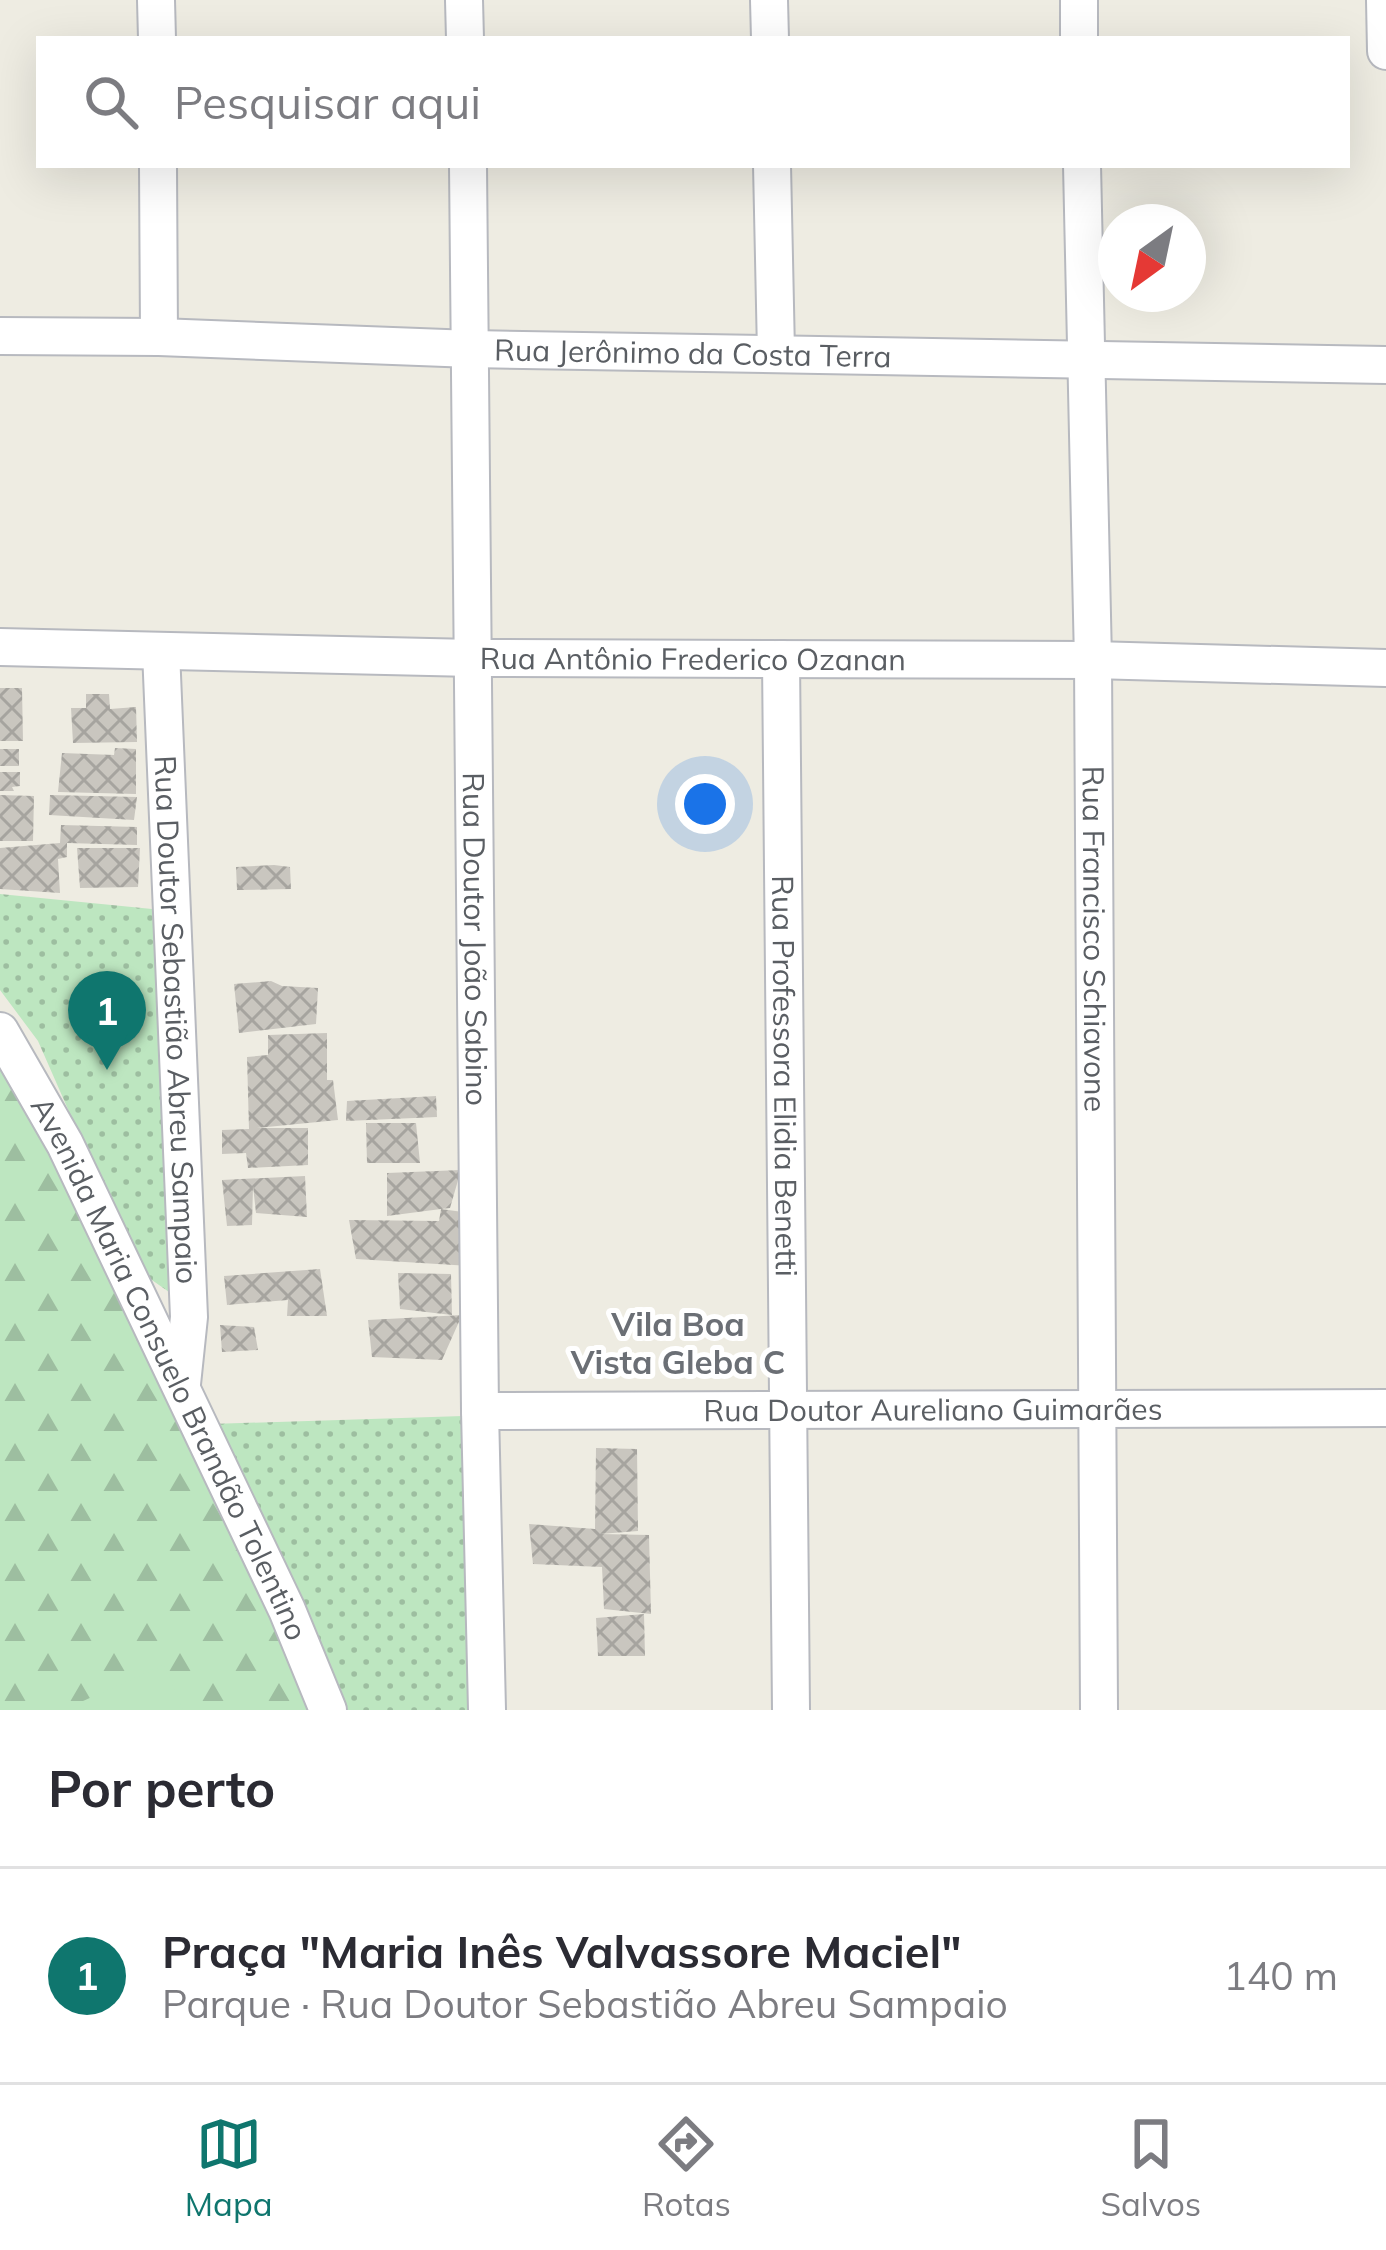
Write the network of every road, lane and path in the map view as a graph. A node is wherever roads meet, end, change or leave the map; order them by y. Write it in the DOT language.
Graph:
graph roads {
  1 [pos="156,0"];
  2 [pos="464,0"];
  3 [pos="769,0"];
  4 [pos="1079,0"];
  5 [pos="1385,0"];
  6 [pos="157,36"];
  7 [pos="465,36"];
  8 [pos="770,36"];
  9 [pos="1079,36"];
  10 [pos="1386,51"];
  11 [pos="158,168"];
  12 [pos="468,168"];
  13 [pos="772,168"];
  14 [pos="1082,168"];
  15 [pos="0,336"];
  16 [pos="159,337"];
  17 [pos="472,349"];
  18 [pos="776,352"];
  19 [pos="1085,358"];
  20 [pos="1386,364"];
  21 [pos="0,647"];
  22 [pos="161,651"];
  23 [pos="473,658"];
  24 [pos="781,659"];
  25 [pos="1093,660"];
  26 [pos="1386,668"];
  27 [pos="0,1030"];
  28 [pos="182,1387"];
  29 [pos="787,1408"];
  30 [pos="1386,1408"];
  31 [pos="480,1411"];
  32 [pos="1095,1411"];
  33 [pos="328,1710"];
  34 [pos="487,1710"];
  35 [pos="791,1710"];
  36 [pos="1099,1710"];
  1 -- 6 [label="street"];
  2 -- 7 [label="street"];
  3 -- 8 [label="street"];
  4 -- 9 [label="street"];
  5 -- 10 [label="street"];
  11 -- 16 [label="street"];
  12 -- 17 [label="street, Rua Doutor João Sabino"];
  13 -- 18 [label="street"];
  14 -- 19 [label="street, Rua Francisco Schiavone"];
  15 -- 16 [label="street, Rua Jerônimo da Costa Terra"];
  16 -- 17 [label="street, Rua Jerônimo da Costa Terra"];
  17 -- 18 [label="street, Rua Jerônimo da Costa Terra"];
  17 -- 23 [label="street, Rua Doutor João Sabino"];
  18 -- 19 [label="street, Rua Jerônimo da Costa Terra"];
  19 -- 20 [label="street, Rua Jerônimo da Costa Terra"];
  19 -- 25 [label="street, Rua Francisco Schiavone"];
  21 -- 22 [label="street, Rua Antônio Frederico Ozanan"];
  22 -- 23 [label="street, Rua Antônio Frederico Ozanan"];
  22 -- 28 [label="street, Rua Doutor Sebastião Abreu Sampaio"];
  23 -- 24 [label="street, Rua Antônio Frederico Ozanan"];
  23 -- 31 [label="street, Rua Doutor João Sabino"];
  24 -- 25 [label="street, Rua Antônio Frederico Ozanan"];
  24 -- 29 [label="street, Rua Professora Elidia Benetti"];
  25 -- 26 [label="street, Rua Antônio Frederico Ozanan"];
  25 -- 32 [label="street, Rua Francisco Schiavone"];
  27 -- 28 [label="street, Avenida Maria Consuelo Brandão Tolentino"];
  28 -- 33 [label="street, Avenida Maria Consuelo Brandão Tolentino"];
  29 -- 31 [label="street, Rua Doutor Aureliano Guimarães"];
  29 -- 32 [label="street, Rua Doutor Aureliano Guimarães"];
  29 -- 35 [label="street, Rua Professora Elidia Benetti"];
  30 -- 32 [label="street, Rua Doutor Aureliano Guimarães"];
  31 -- 34 [label="street, Rua Doutor João Sabino"];
  32 -- 36 [label="street, Rua Francisco Schiavone"];
}
